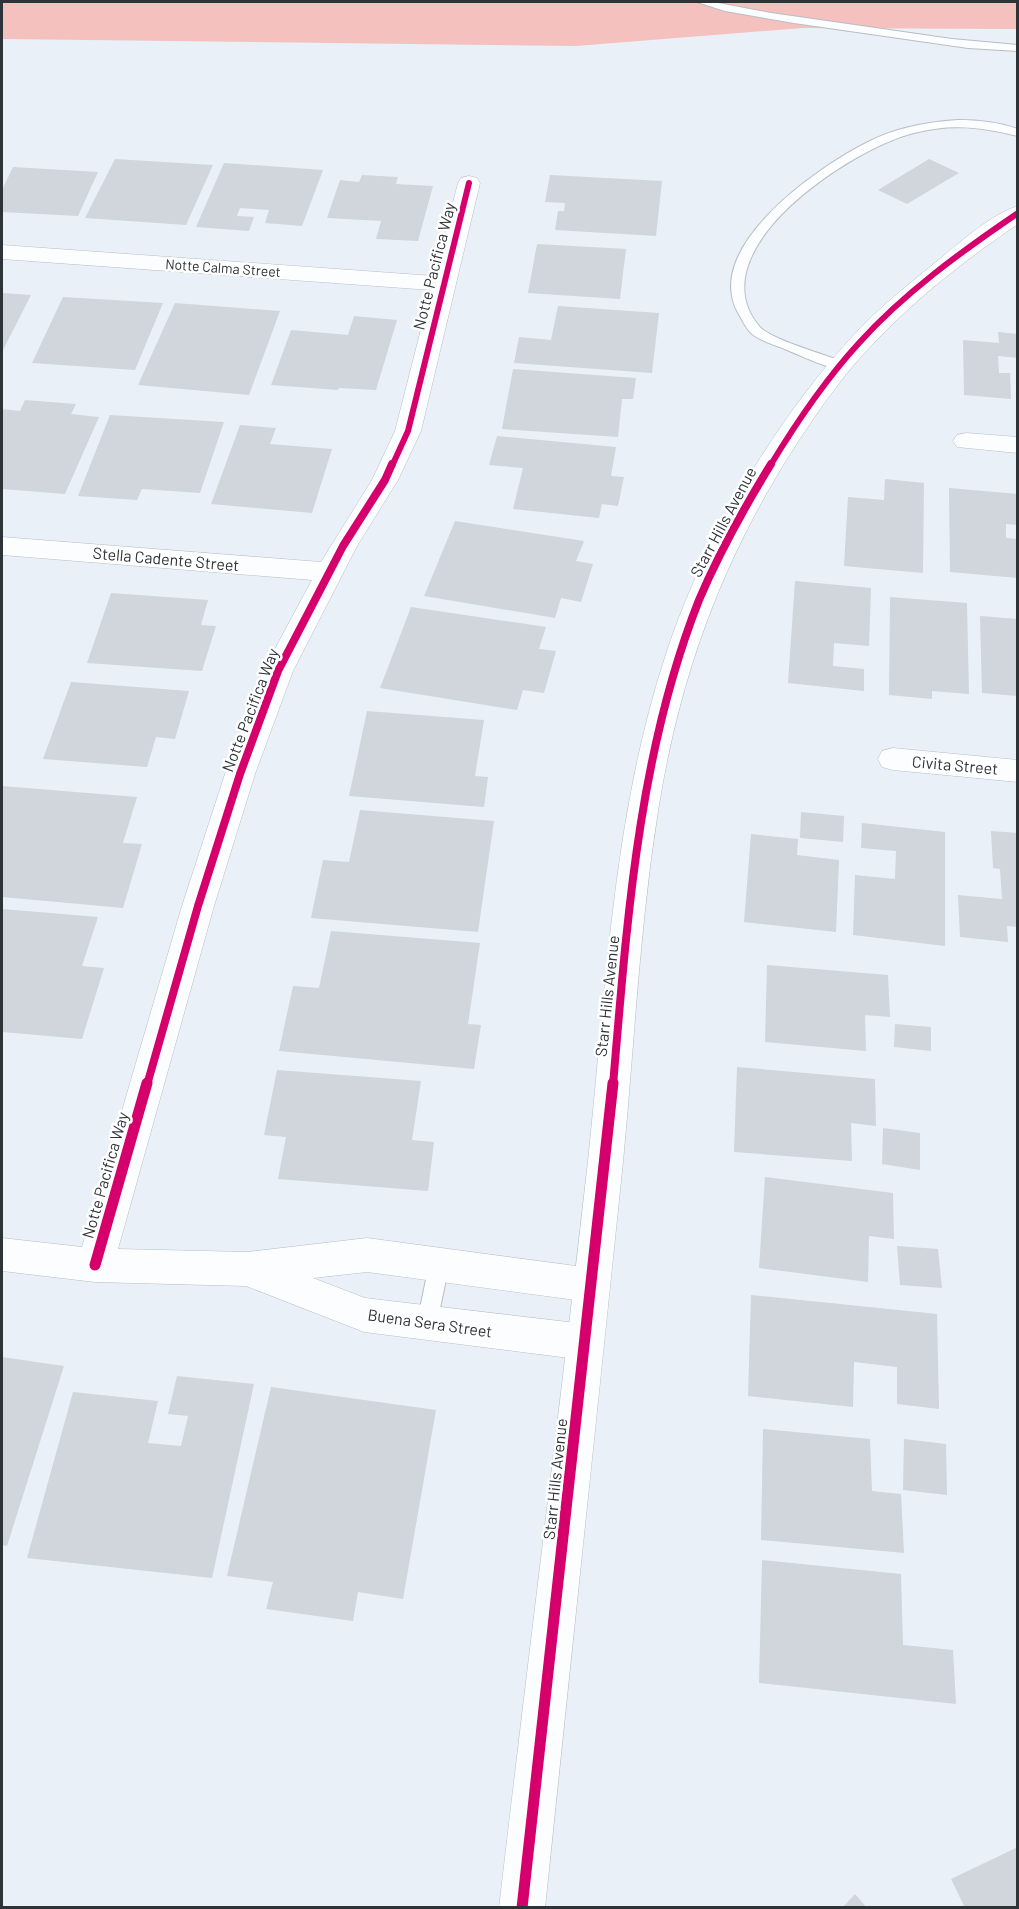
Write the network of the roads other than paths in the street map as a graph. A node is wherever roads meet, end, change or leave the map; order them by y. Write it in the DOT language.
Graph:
graph roads {
  1 [pos="702,2"];
  2 [pos="1017,48"];
  3 [pos="1017,133"];
  4 [pos="469,183"];
  5 [pos="1017,213"];
  6 [pos="2,252"];
  7 [pos="445,284"];
  8 [pos="842,366"];
  9 [pos="966,441"];
  10 [pos="1017,445"];
  11 [pos="2,546"];
  12 [pos="331,572"];
  13 [pos="893,759"];
  14 [pos="1017,771"];
  15 [pos="2,1255"];
  16 [pos="439,1264"];
  17 [pos="95,1265"];
  18 [pos="247,1269"];
  19 [pos="591,1285"];
  20 [pos="427,1323"];
  21 [pos="585,1342"];
  22 [pos="522,1908"];
  1 -- 2 [label="lane"];
  3 -- 8 [label="lane"];
  4 -- 7 [label="street, Notte Pacifica Way"];
  5 -- 8 [label="street, Starr Hills Avenue"];
  6 -- 7 [label="street, Notte Calma Street"];
  7 -- 12 [label="street, Notte Pacifica Way"];
  8 -- 19 [label="street, Starr Hills Avenue"];
  9 -- 10 [label="street"];
  11 -- 12 [label="street, Stella Cadente Street"];
  12 -- 17 [label="street, Notte Pacifica Way"];
  13 -- 14 [label="street, Civita Street"];
  15 -- 17 [label="street, Buena Sera Street"];
  16 -- 18 [label="street, Buena Sera Street"];
  16 -- 19 [label="street, Buena Sera Street"];
  16 -- 20 [label="lane"];
  17 -- 18 [label="street, Buena Sera Street"];
  18 -- 20 [label="street, Buena Sera Street"];
  19 -- 21 [label="street, Starr Hills Avenue"];
  20 -- 21 [label="street, Buena Sera Street"];
  21 -- 22 [label="street, Starr Hills Avenue"];
}
